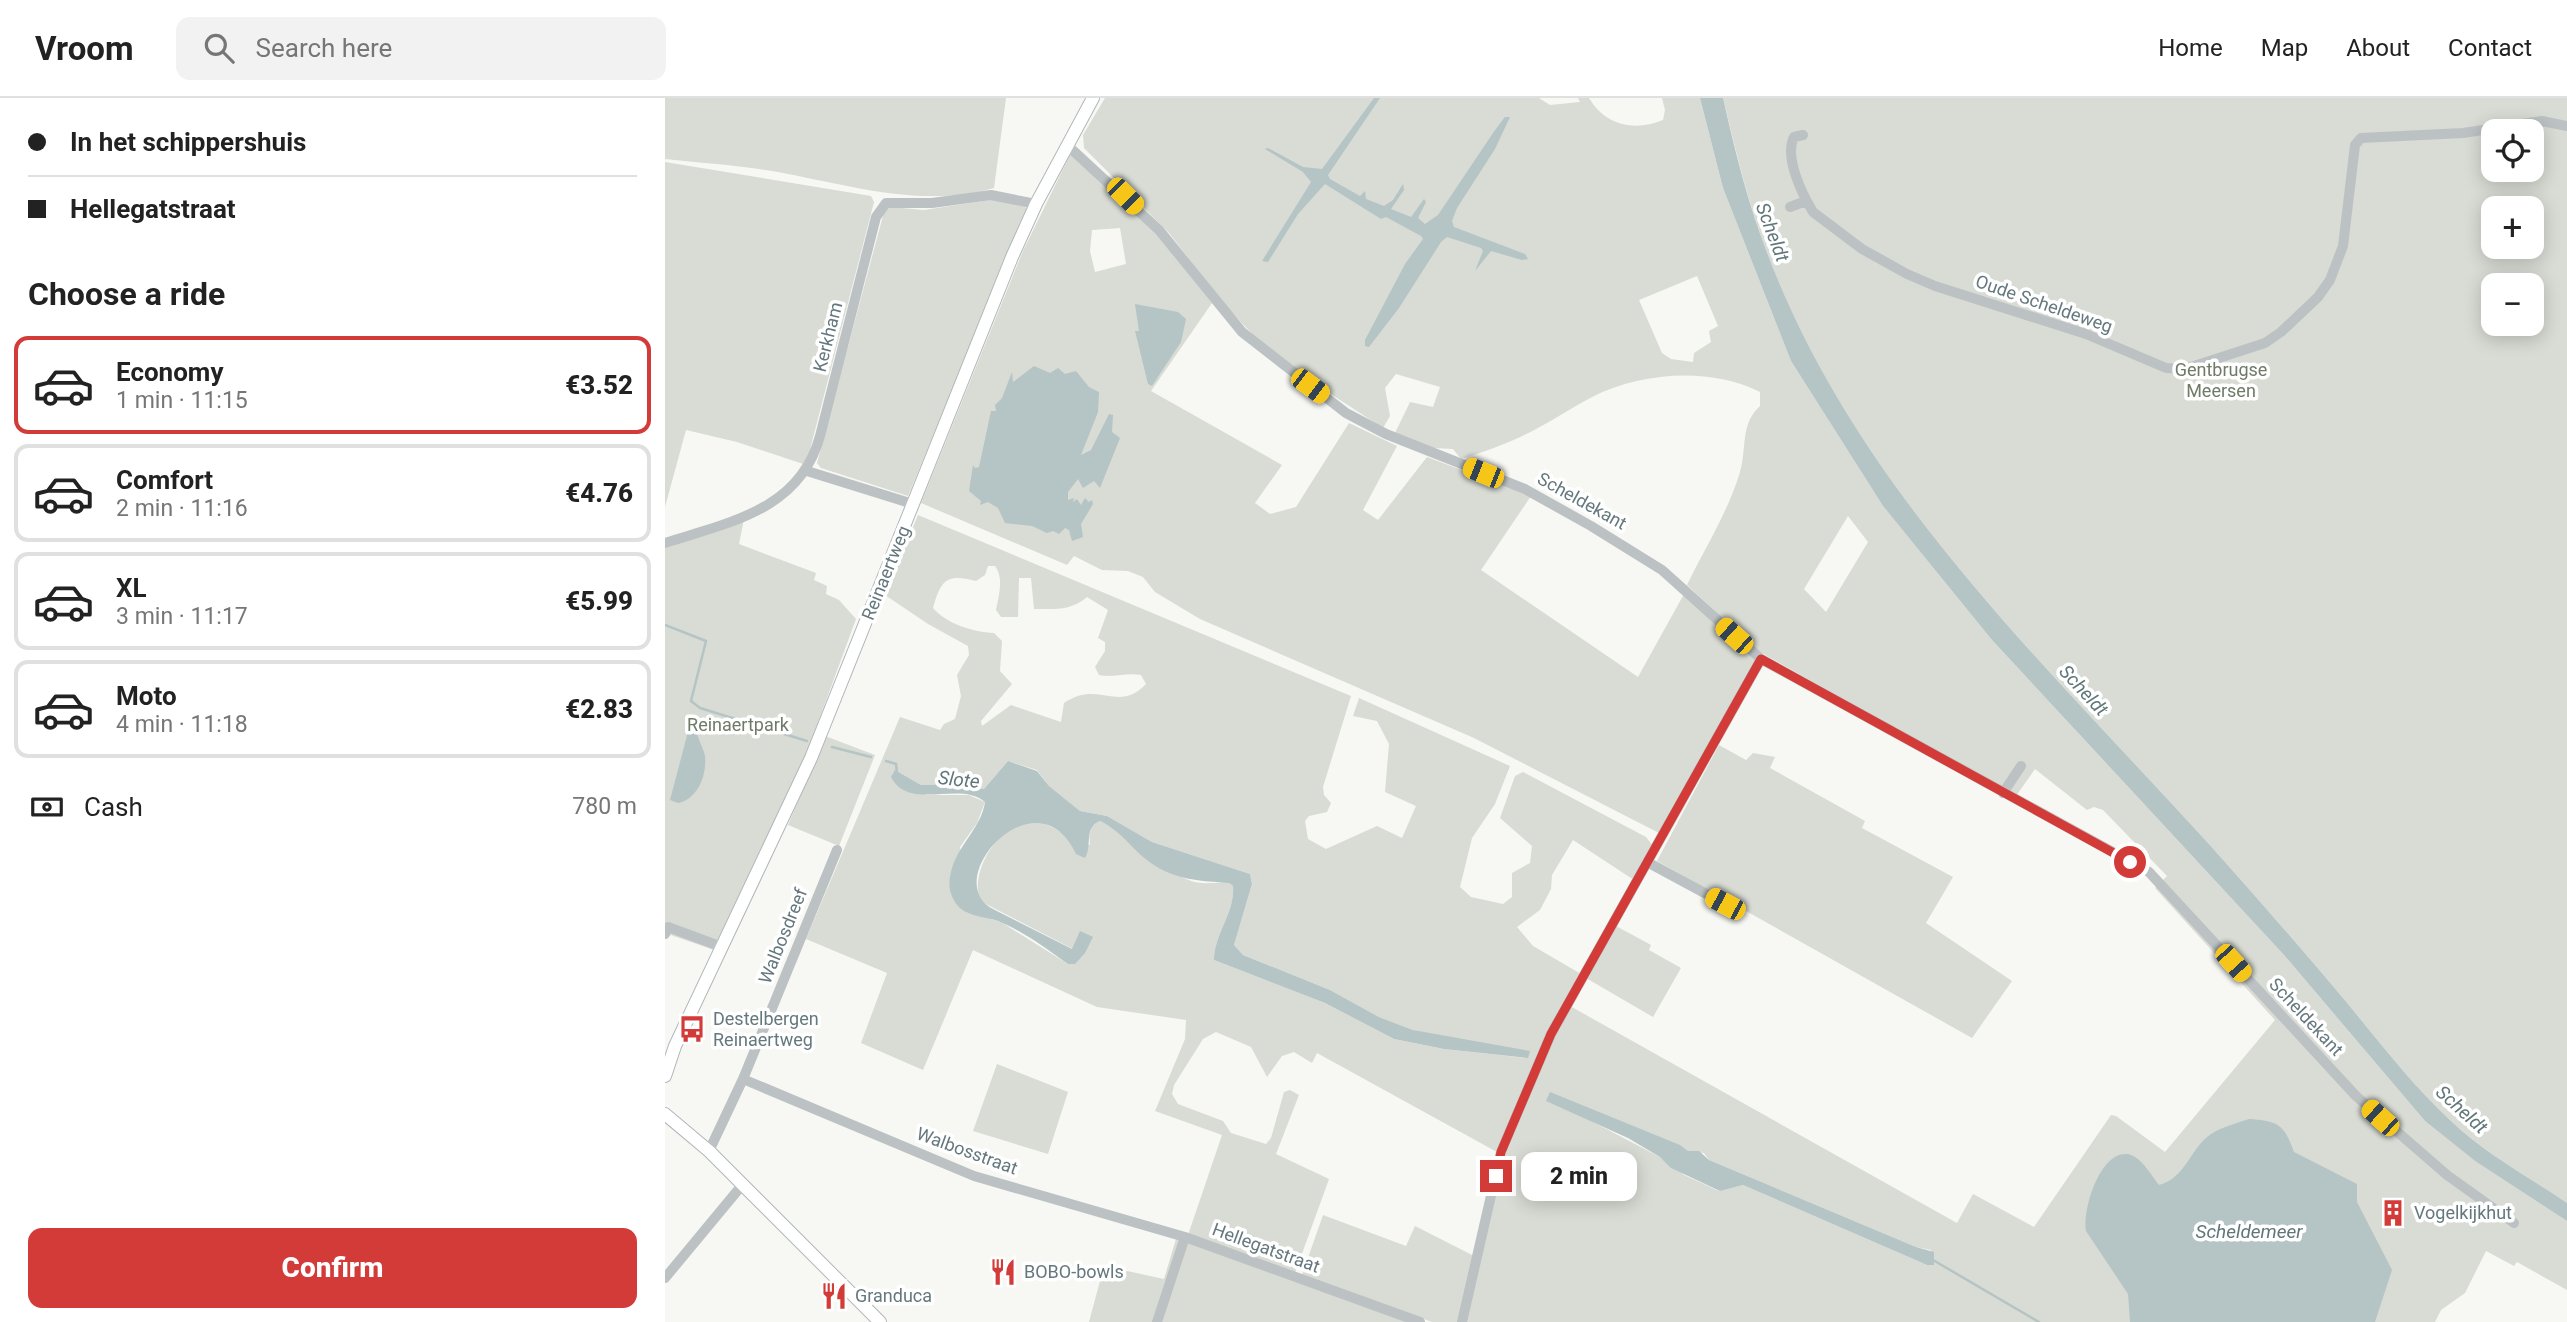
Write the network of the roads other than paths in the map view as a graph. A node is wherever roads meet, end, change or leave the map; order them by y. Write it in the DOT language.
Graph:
graph roads {
  1 [pos="1093,98"];
  2 [pos="2567,126"];
  3 [pos="1803,135"];
  4 [pos="1067,145"];
  5 [pos="1806,201"];
  6 [pos="1037,204"];
  7 [pos="1790,207"];
  8 [pos="807,471"];
  9 [pos="913,504"];
  10 [pos="665,543"];
  11 [pos="1761,659"];
  12 [pos="2021,766"];
  13 [pos="2003,793"];
  14 [pos="837,850"];
  15 [pos="1649,863"];
  16 [pos="1725,904"];
  17 [pos="665,934"];
  18 [pos="722,947"];
  19 [pos="675,1046"];
  20 [pos="665,1059"];
  21 [pos="665,1076"];
  22 [pos="743,1079"];
  23 [pos="665,1104"];
  24 [pos="665,1114"];
  25 [pos="685,1128"];
  26 [pos="709,1150"];
  27 [pos="743,1184"];
  28 [pos="2514,1223"];
  29 [pos="1185,1237"];
  30 [pos="665,1278"];
  31 [pos="877,1321"];
  32 [pos="1157,1322"];
  33 [pos="1420,1322"];
  34 [pos="1462,1322"];
  1 -- 4 [label="main road, Reinaertweg"];
  2 -- 5 [label="street, Oude Scheldeweg"];
  3 -- 5 [label="street, Oude Scheldeweg"];
  4 -- 6 [label="main road, Reinaertweg"];
  4 -- 11 [label="street, Scheldekant"];
  5 -- 7 [label="street"];
  6 -- 8 [label="street, Kerkham"];
  6 -- 9 [label="main road, Reinaertweg"];
  8 -- 9 [label="street"];
  8 -- 10 [label="street, Kerkham"];
  9 -- 18 [label="main road, Reinaertweg"];
  11 -- 13 [label="street, Scheldekant"];
  11 -- 15 [label="street"];
  12 -- 13 [label="street"];
  13 -- 28 [label="street, Scheldekant"];
  14 -- 22 [label="street, Walbosdreef"];
  15 -- 16 [label="street"];
  15 -- 34 [label="street"];
  17 -- 18 [label="street"];
  18 -- 19 [label="main road, Reinaertweg"];
  19 -- 20 [label="main road, Reinaertweg"];
  19 -- 21 [label="main road, Reinaertweg"];
  22 -- 26 [label="street, Walbosdreef"];
  22 -- 29 [label="street, Walbosstraat"];
  23 -- 25 [label="main road"];
  24 -- 25 [label="main road"];
  25 -- 26 [label="main road"];
  26 -- 27 [label="main road"];
  27 -- 30 [label="street"];
  27 -- 31 [label="main road"];
  29 -- 32 [label="street, Hellegatstraat"];
  29 -- 33 [label="street, Hellegatstraat"];
}
